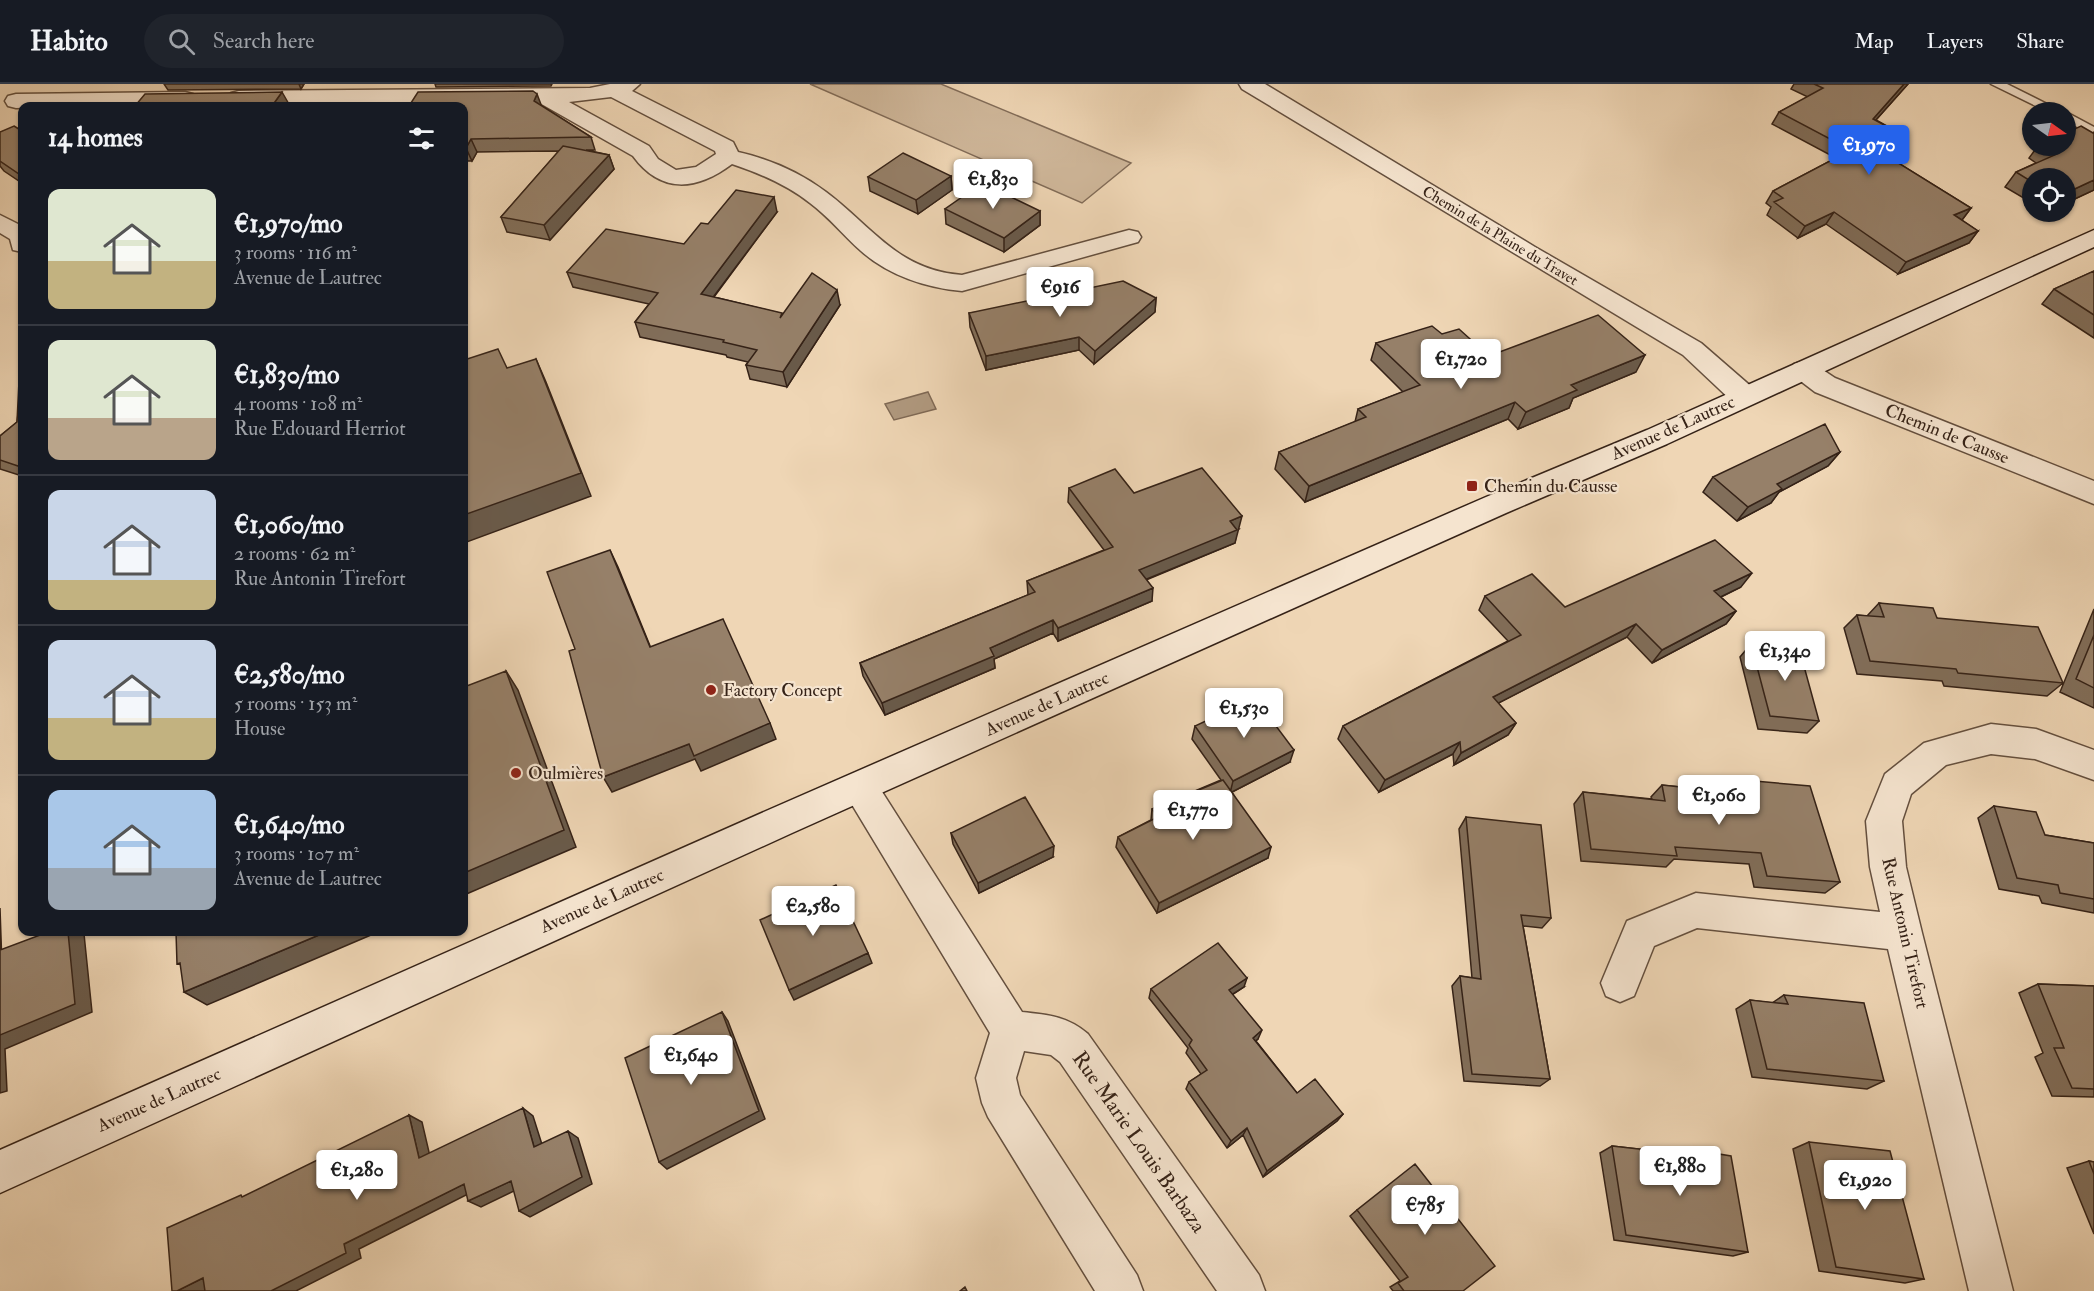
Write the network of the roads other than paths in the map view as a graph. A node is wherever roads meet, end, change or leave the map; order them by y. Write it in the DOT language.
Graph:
graph roads {
  1 [pos="31,84"];
  2 [pos="1251,84"];
  3 [pos="1997,84"];
  4 [pos="622,87"];
  5 [pos="541,95"];
  6 [pos="131,102"];
  7 [pos="2036,102"];
  8 [pos="8,108"];
  9 [pos="2076,122"];
  10 [pos="2094,132"];
  11 [pos="728,156"];
  12 [pos="0,222"];
  13 [pos="18,234"];
  14 [pos="1129,237"];
  15 [pos="2094,238"];
  16 [pos="1804,370"];
  17 [pos="1744,396"];
  18 [pos="2094,493"];
  19 [pos="2094,765"];
  20 [pos="860,787"];
  21 [pos="1902,933"];
  22 [pos="1620,983"];
  23 [pos="1011,1030"];
  24 [pos="0,1172"];
  25 [pos="1121,1291"];
  26 [pos="1243,1291"];
  27 [pos="1991,1291"];
  1 -- 8 [label="street"];
  2 -- 17 [label="street, Chemin de la Plaine du Travet"];
  3 -- 7 [label="lane"];
  4 -- 5 [label="street"];
  4 -- 11 [label="street"];
  5 -- 6 [label="street"];
  5 -- 11 [label="street"];
  9 -- 10 [label="lane"];
  11 -- 14 [label="street"];
  12 -- 13 [label="street"];
  15 -- 16 [label="street, Avenue de Lautrec"];
  16 -- 17 [label="street, Avenue de Lautrec"];
  16 -- 18 [label="street, Chemin de Causse"];
  17 -- 20 [label="street, Avenue de Lautrec"];
  19 -- 21 [label="street, Rue Antonin Tirefort"];
  20 -- 23 [label="street"];
  20 -- 24 [label="street, Avenue de Lautrec"];
  21 -- 22 [label="street"];
  21 -- 27 [label="street, Rue Antonin Tirefort"];
  23 -- 25 [label="street"];
  23 -- 26 [label="street, Rue Marie Louis Barbaza"];
}
